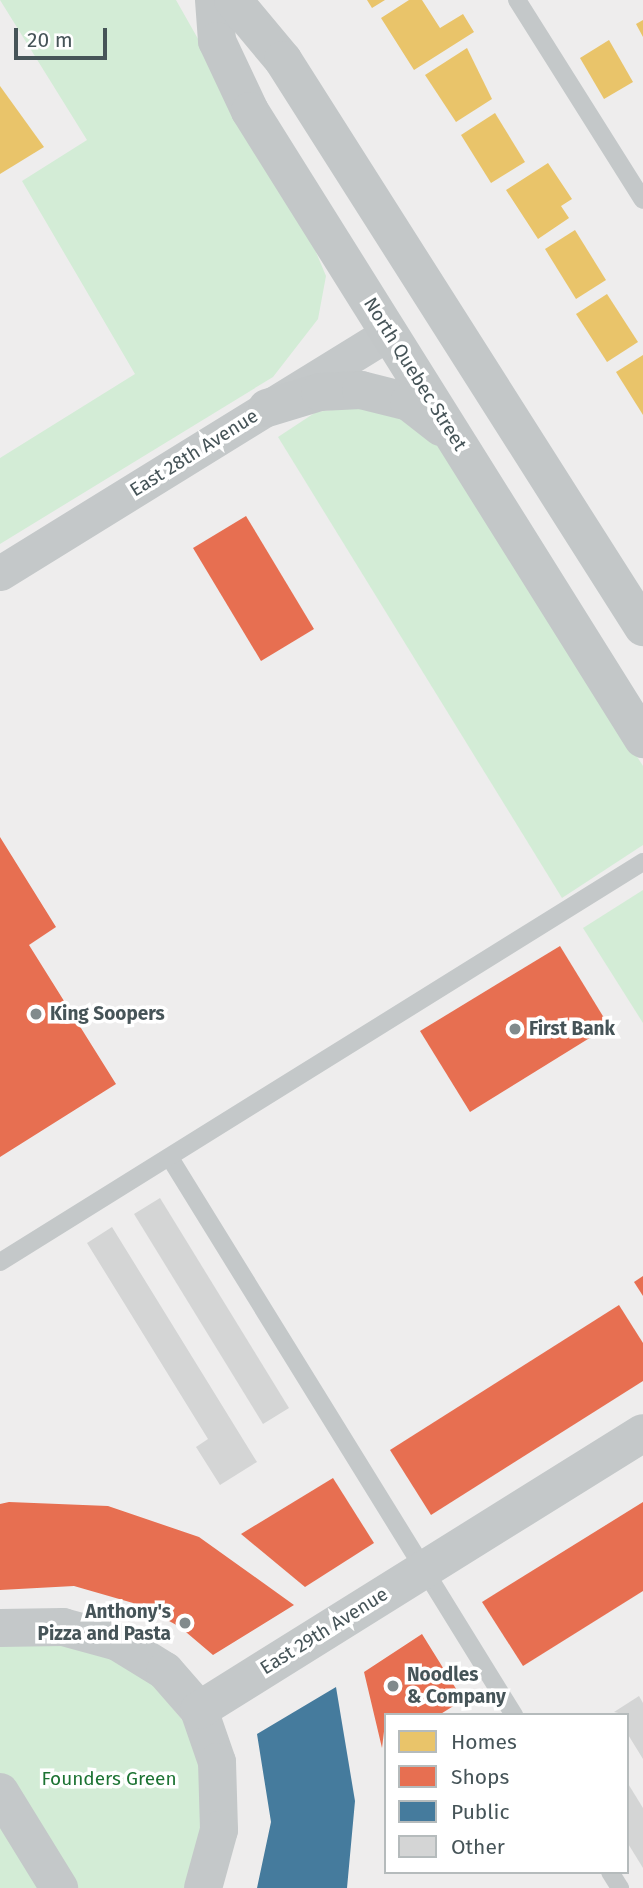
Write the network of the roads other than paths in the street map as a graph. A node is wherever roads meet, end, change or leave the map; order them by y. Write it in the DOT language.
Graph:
graph roads {
  1 [pos="214,0"];
  2 [pos="233,0"];
  3 [pos="517,0"];
  4 [pos="643,200"];
  5 [pos="389,333"];
  6 [pos="483,374"];
  7 [pos="267,408"];
  8 [pos="474,468"];
  9 [pos="0,573"];
  10 [pos="643,627"];
  11 [pos="643,738"];
  12 [pos="643,862"];
  13 [pos="170,1158"];
  14 [pos="0,1262"];
  15 [pos="643,1433"];
  16 [pos="423,1569"];
  17 [pos="0,1628"];
  18 [pos="199,1710"];
  19 [pos="513,1713"];
  20 [pos="0,1792"];
  21 [pos="59,1888"];
  22 [pos="203,1888"];
  1 -- 5 [label="main road, North Quebec Street"];
  2 -- 6 [label="main road"];
  3 -- 4 [label="lane"];
  5 -- 6 [label="main road"];
  5 -- 7 [label="street, East 28th Avenue"];
  5 -- 8 [label="main road, North Quebec Street"];
  6 -- 10 [label="main road"];
  7 -- 8 [label="main road"];
  7 -- 9 [label="street, East 28th Avenue"];
  8 -- 11 [label="main road, North Quebec Street"];
  12 -- 13 [label="lane"];
  13 -- 14 [label="lane"];
  13 -- 16 [label="lane"];
  15 -- 16 [label="street, East 29th Avenue"];
  16 -- 18 [label="street, East 29th Avenue"];
  16 -- 19 [label="lane"];
  17 -- 18 [label="street"];
  18 -- 22 [label="street"];
  20 -- 21 [label="street"];
}
